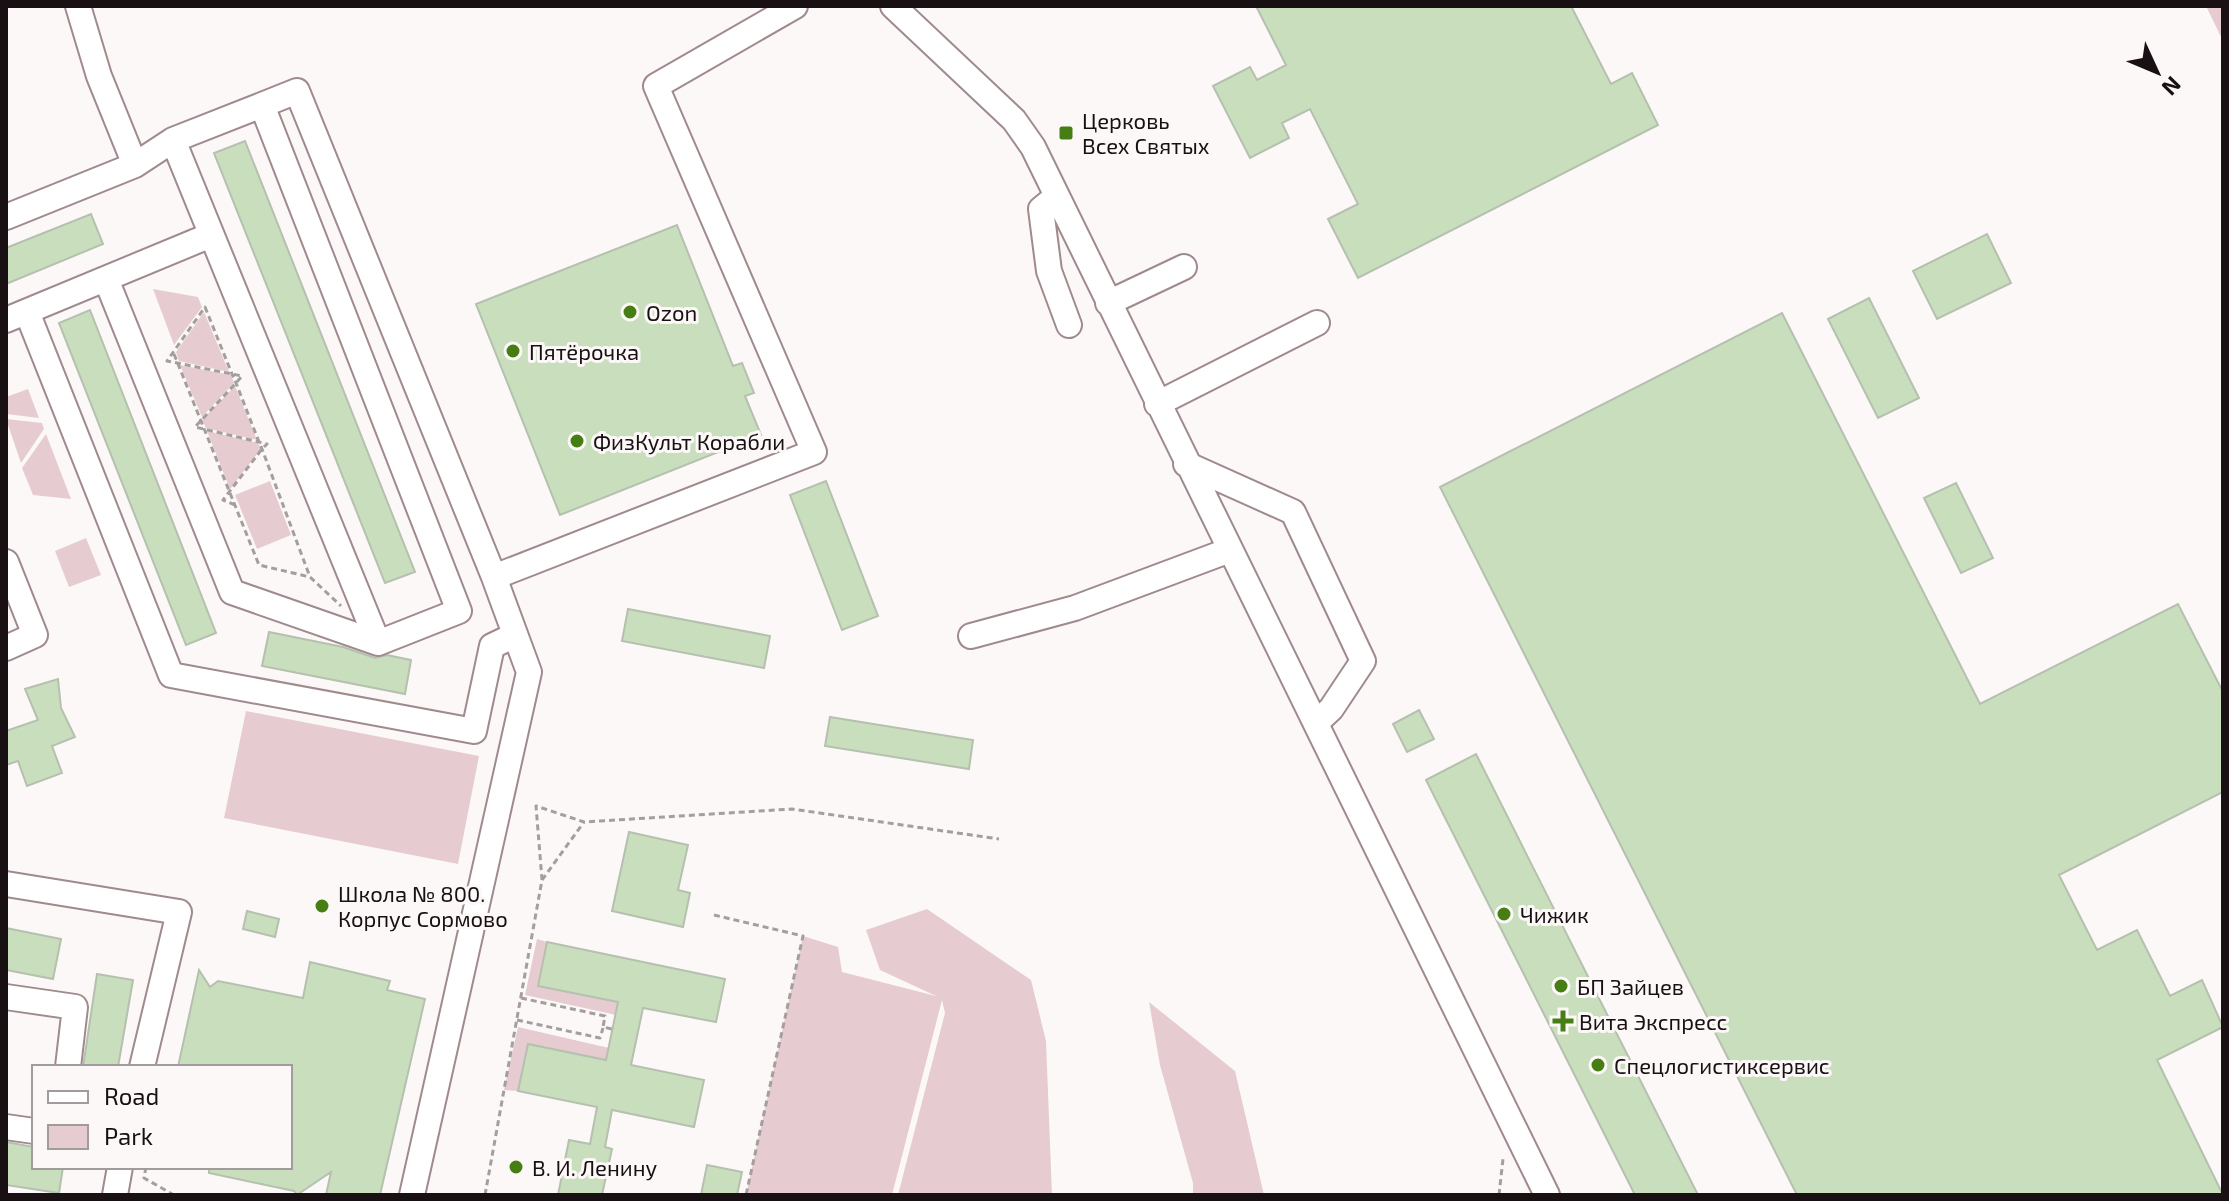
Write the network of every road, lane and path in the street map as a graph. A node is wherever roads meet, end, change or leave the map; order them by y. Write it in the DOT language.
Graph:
graph roads {
  1 [pos="78,6"];
  2 [pos="795,6"];
  3 [pos="893,6"];
  4 [pos="262,105"];
  5 [pos="173,140"];
  6 [pos="135,165"];
  7 [pos="1057,196"];
  8 [pos="6,217"];
  9 [pos="211,235"];
  10 [pos="1184,267"];
  11 [pos="106,279"];
  12 [pos="1108,303"];
  13 [pos="16,316"];
  14 [pos="1317,323"];
  15 [pos="1069,325"];
  16 [pos="173,352"];
  17 [pos="178,363"];
  18 [pos="232,374"];
  19 [pos="236,383"];
  20 [pos="1157,404"];
  21 [pos="201,420"];
  22 [pos="205,429"];
  23 [pos="259,442"];
  24 [pos="262,449"];
  25 [pos="1186,464"];
  26 [pos="230,491"];
  27 [pos="235,505"];
  28 [pos="1230,550"];
  29 [pos="6,562"];
  30 [pos="494,577"];
  31 [pos="515,635"];
  32 [pos="971,636"];
  33 [pos="378,643"];
  34 [pos="6,648"];
  35 [pos="1316,723"];
  36 [pos="584,822"];
  37 [pos="999,839"];
  38 [pos="542,880"];
  39 [pos="6,884"];
  40 [pos="714,915"];
  41 [pos="6,997"];
  42 [pos="521,998"];
  43 [pos="517,1020"];
  44 [pos="603,1027"];
  45 [pos="612,1029"];
  46 [pos="68,1065"];
  47 [pos="142,1065"];
  48 [pos="6,1127"];
  49 [pos="32,1131"];
  50 [pos="1503,1159"];
  51 [pos="120,1169"];
  52 [pos="146,1169"];
  53 [pos="115,1195"];
  54 [pos="174,1195"];
  55 [pos="412,1195"];
  56 [pos="485,1195"];
  57 [pos="746,1195"];
  58 [pos="1499,1195"];
  59 [pos="1547,1195"];
  1 -- 6 [label="street"];
  2 -- 30 [label="street"];
  3 -- 7 [label="street"];
  4 -- 5 [label="street"];
  4 -- 30 [label="street"];
  4 -- 33 [label="street"];
  5 -- 6 [label="street"];
  5 -- 9 [label="street"];
  6 -- 8 [label="street"];
  7 -- 12 [label="street"];
  7 -- 15 [label="street"];
  9 -- 11 [label="street"];
  9 -- 33 [label="street"];
  10 -- 12 [label="street"];
  11 -- 13 [label="street"];
  11 -- 33 [label="street"];
  12 -- 20 [label="street"];
  13 -- 31 [label="street"];
  14 -- 20 [label="street"];
  16 -- 17 [label="path"];
  16 -- 17 [label="path"];
  16 -- 18 [label="path"];
  17 -- 18 [label="path"];
  17 -- 21 [label="path"];
  18 -- 19 [label="path"];
  18 -- 19 [label="path"];
  19 -- 21 [label="path"];
  19 -- 23 [label="path"];
  20 -- 25 [label="street"];
  21 -- 22 [label="path"];
  21 -- 22 [label="path"];
  22 -- 23 [label="path"];
  22 -- 26 [label="path"];
  23 -- 24 [label="path"];
  24 -- 26 [label="path"];
  24 -- 27 [label="path"];
  25 -- 28 [label="street"];
  25 -- 35 [label="street"];
  26 -- 27 [label="path"];
  26 -- 27 [label="path"];
  28 -- 32 [label="street"];
  28 -- 35 [label="street"];
  29 -- 34 [label="street"];
  30 -- 31 [label="street"];
  31 -- 55 [label="street"];
  35 -- 59 [label="street"];
  36 -- 37 [label="path"];
  36 -- 38 [label="path"];
  36 -- 38 [label="path"];
  38 -- 42 [label="path"];
  39 -- 47 [label="street"];
  40 -- 57 [label="path"];
  41 -- 46 [label="street"];
  42 -- 43 [label="path"];
  42 -- 44 [label="path"];
  43 -- 44 [label="path"];
  43 -- 56 [label="path"];
  44 -- 45 [label="path"];
  48 -- 49 [label="street"];
  50 -- 58 [label="path"];
  51 -- 53 [label="street"];
  52 -- 54 [label="path"];
}
